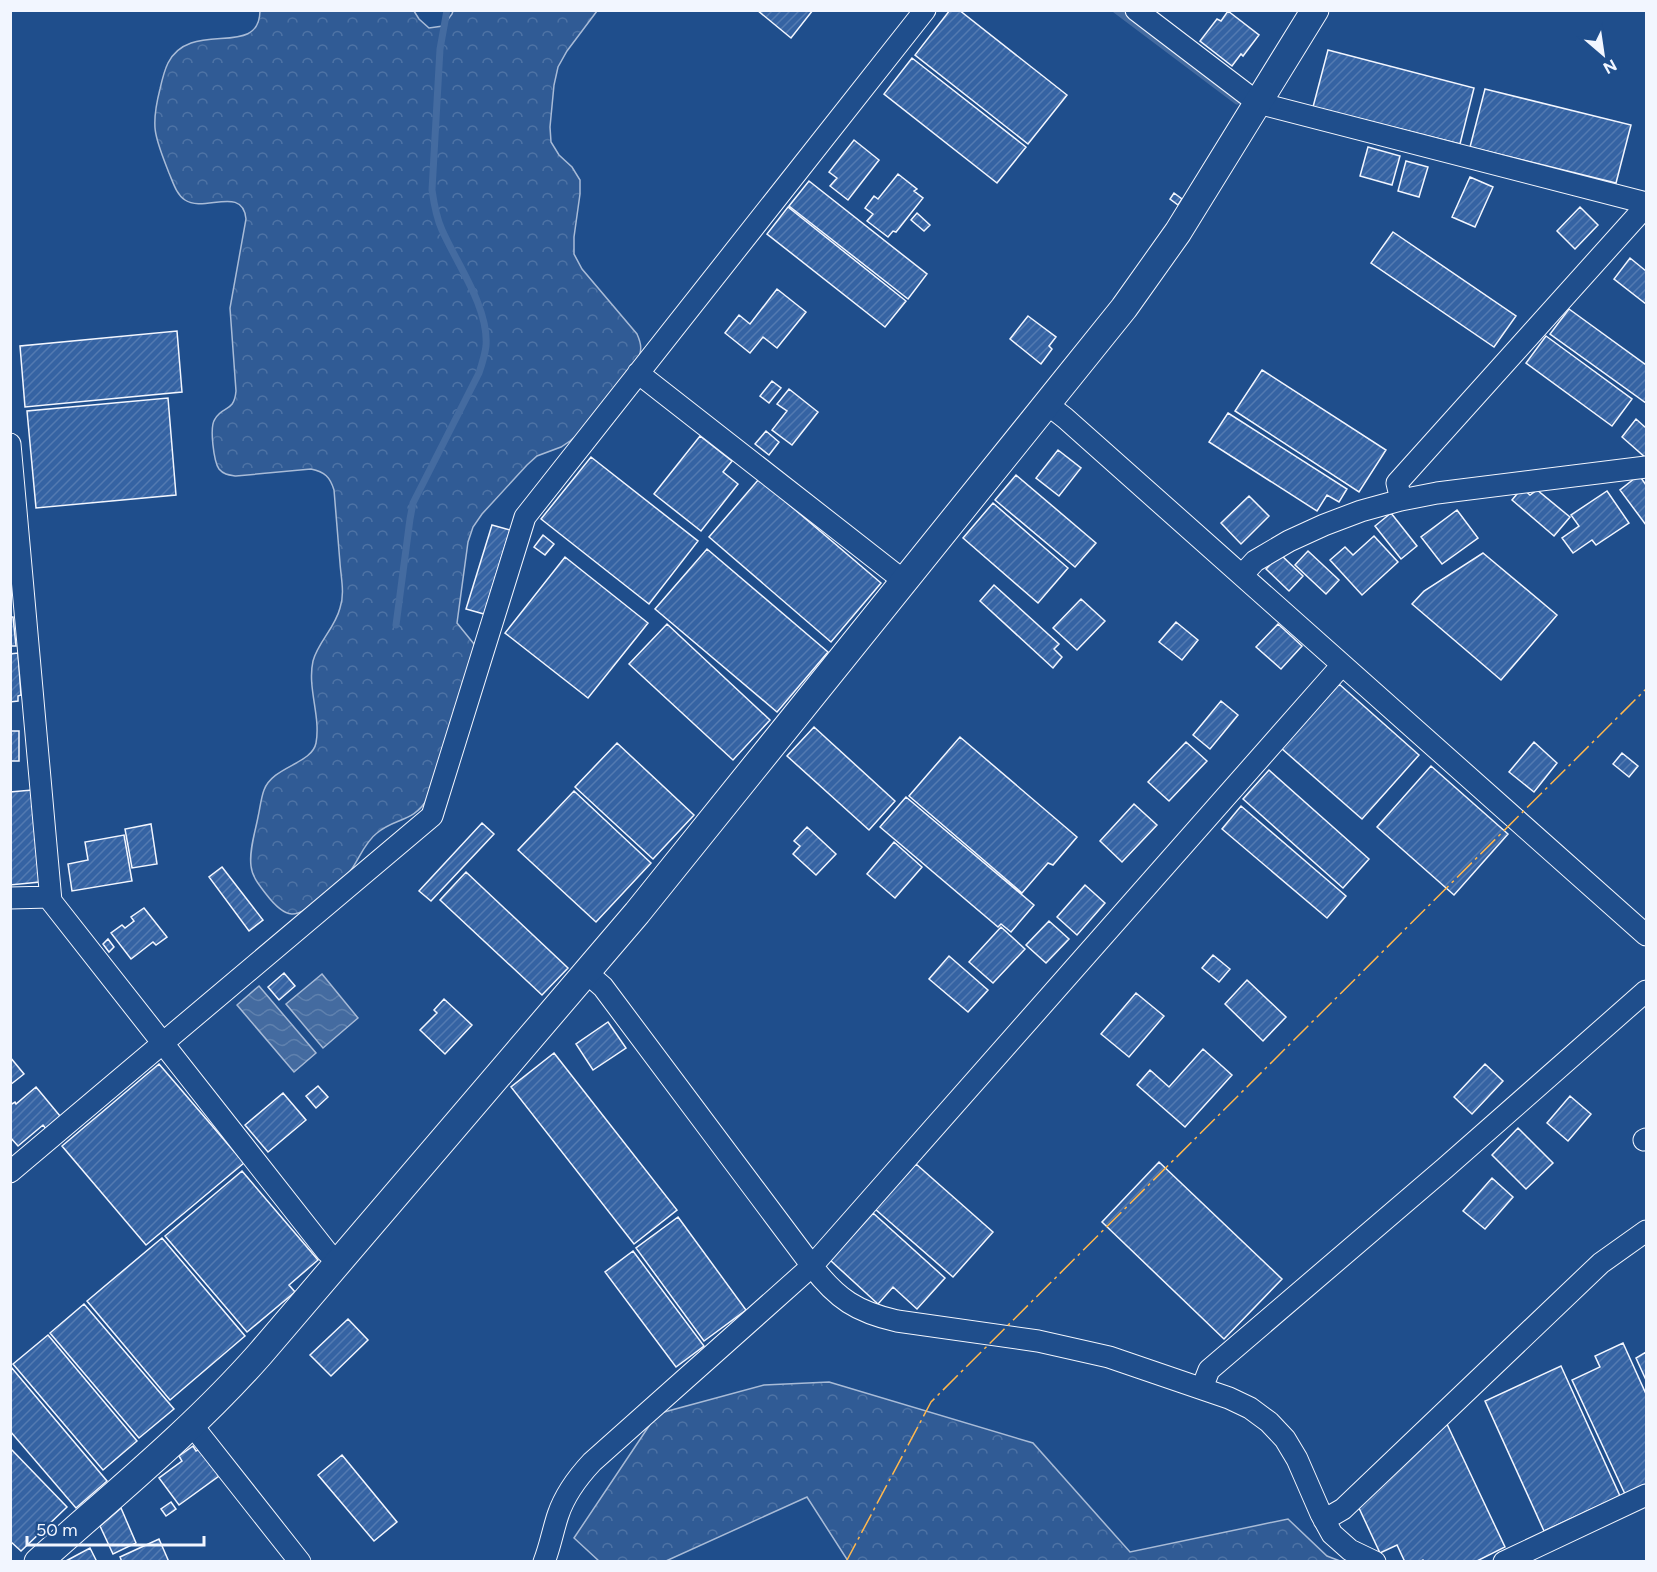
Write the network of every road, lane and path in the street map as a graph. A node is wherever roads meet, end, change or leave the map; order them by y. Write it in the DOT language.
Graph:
graph roads {
  1 [pos="925,10"];
  2 [pos="1136,10"];
  3 [pos="1315,10"];
  4 [pos="1258,103"];
  5 [pos="1647,205"];
  6 [pos="639,373"];
  7 [pos="1047,404"];
  8 [pos="10,444"];
  9 [pos="1647,467"];
  10 [pos="1401,500"];
  11 [pos="1242,575"];
  12 [pos="904,581"];
  13 [pos="1342,665"];
  14 [pos="50,897"];
  15 [pos="10,898"];
  16 [pos="1647,935"];
  17 [pos="587,973"];
  18 [pos="1647,991"];
  19 [pos="163,1043"];
  20 [pos="10,1172"];
  21 [pos="1647,1232"];
  22 [pos="339,1262"];
  23 [pos="812,1266"];
  24 [pos="1202,1388"];
  25 [pos="192,1425"];
  26 [pos="1647,1495"];
  27 [pos="1324,1520"];
  28 [pos="38,1562"];
  29 [pos="300,1562"];
  30 [pos="543,1562"];
  31 [pos="1375,1562"];
  32 [pos="1504,1562"];
  1 -- 6 [label="street"];
  2 -- 4 [label="street"];
  3 -- 4 [label="street"];
  4 -- 5 [label="street"];
  4 -- 7 [label="street"];
  5 -- 10 [label="street"];
  6 -- 12 [label="street"];
  6 -- 19 [label="street"];
  7 -- 11 [label="street"];
  7 -- 12 [label="street"];
  8 -- 14 [label="street"];
  9 -- 10 [label="street"];
  10 -- 11 [label="street"];
  11 -- 13 [label="street"];
  12 -- 17 [label="street"];
  13 -- 16 [label="street"];
  13 -- 23 [label="street"];
  14 -- 15 [label="street"];
  14 -- 19 [label="street"];
  17 -- 22 [label="street"];
  17 -- 23 [label="street"];
  18 -- 24 [label="street"];
  19 -- 20 [label="street"];
  19 -- 22 [label="street"];
  21 -- 27 [label="street"];
  22 -- 25 [label="street"];
  23 -- 24 [label="street"];
  23 -- 30 [label="street"];
  24 -- 27 [label="street"];
  25 -- 28 [label="street"];
  25 -- 29 [label="street"];
  26 -- 32 [label="street"];
  27 -- 31 [label="street"];
}
